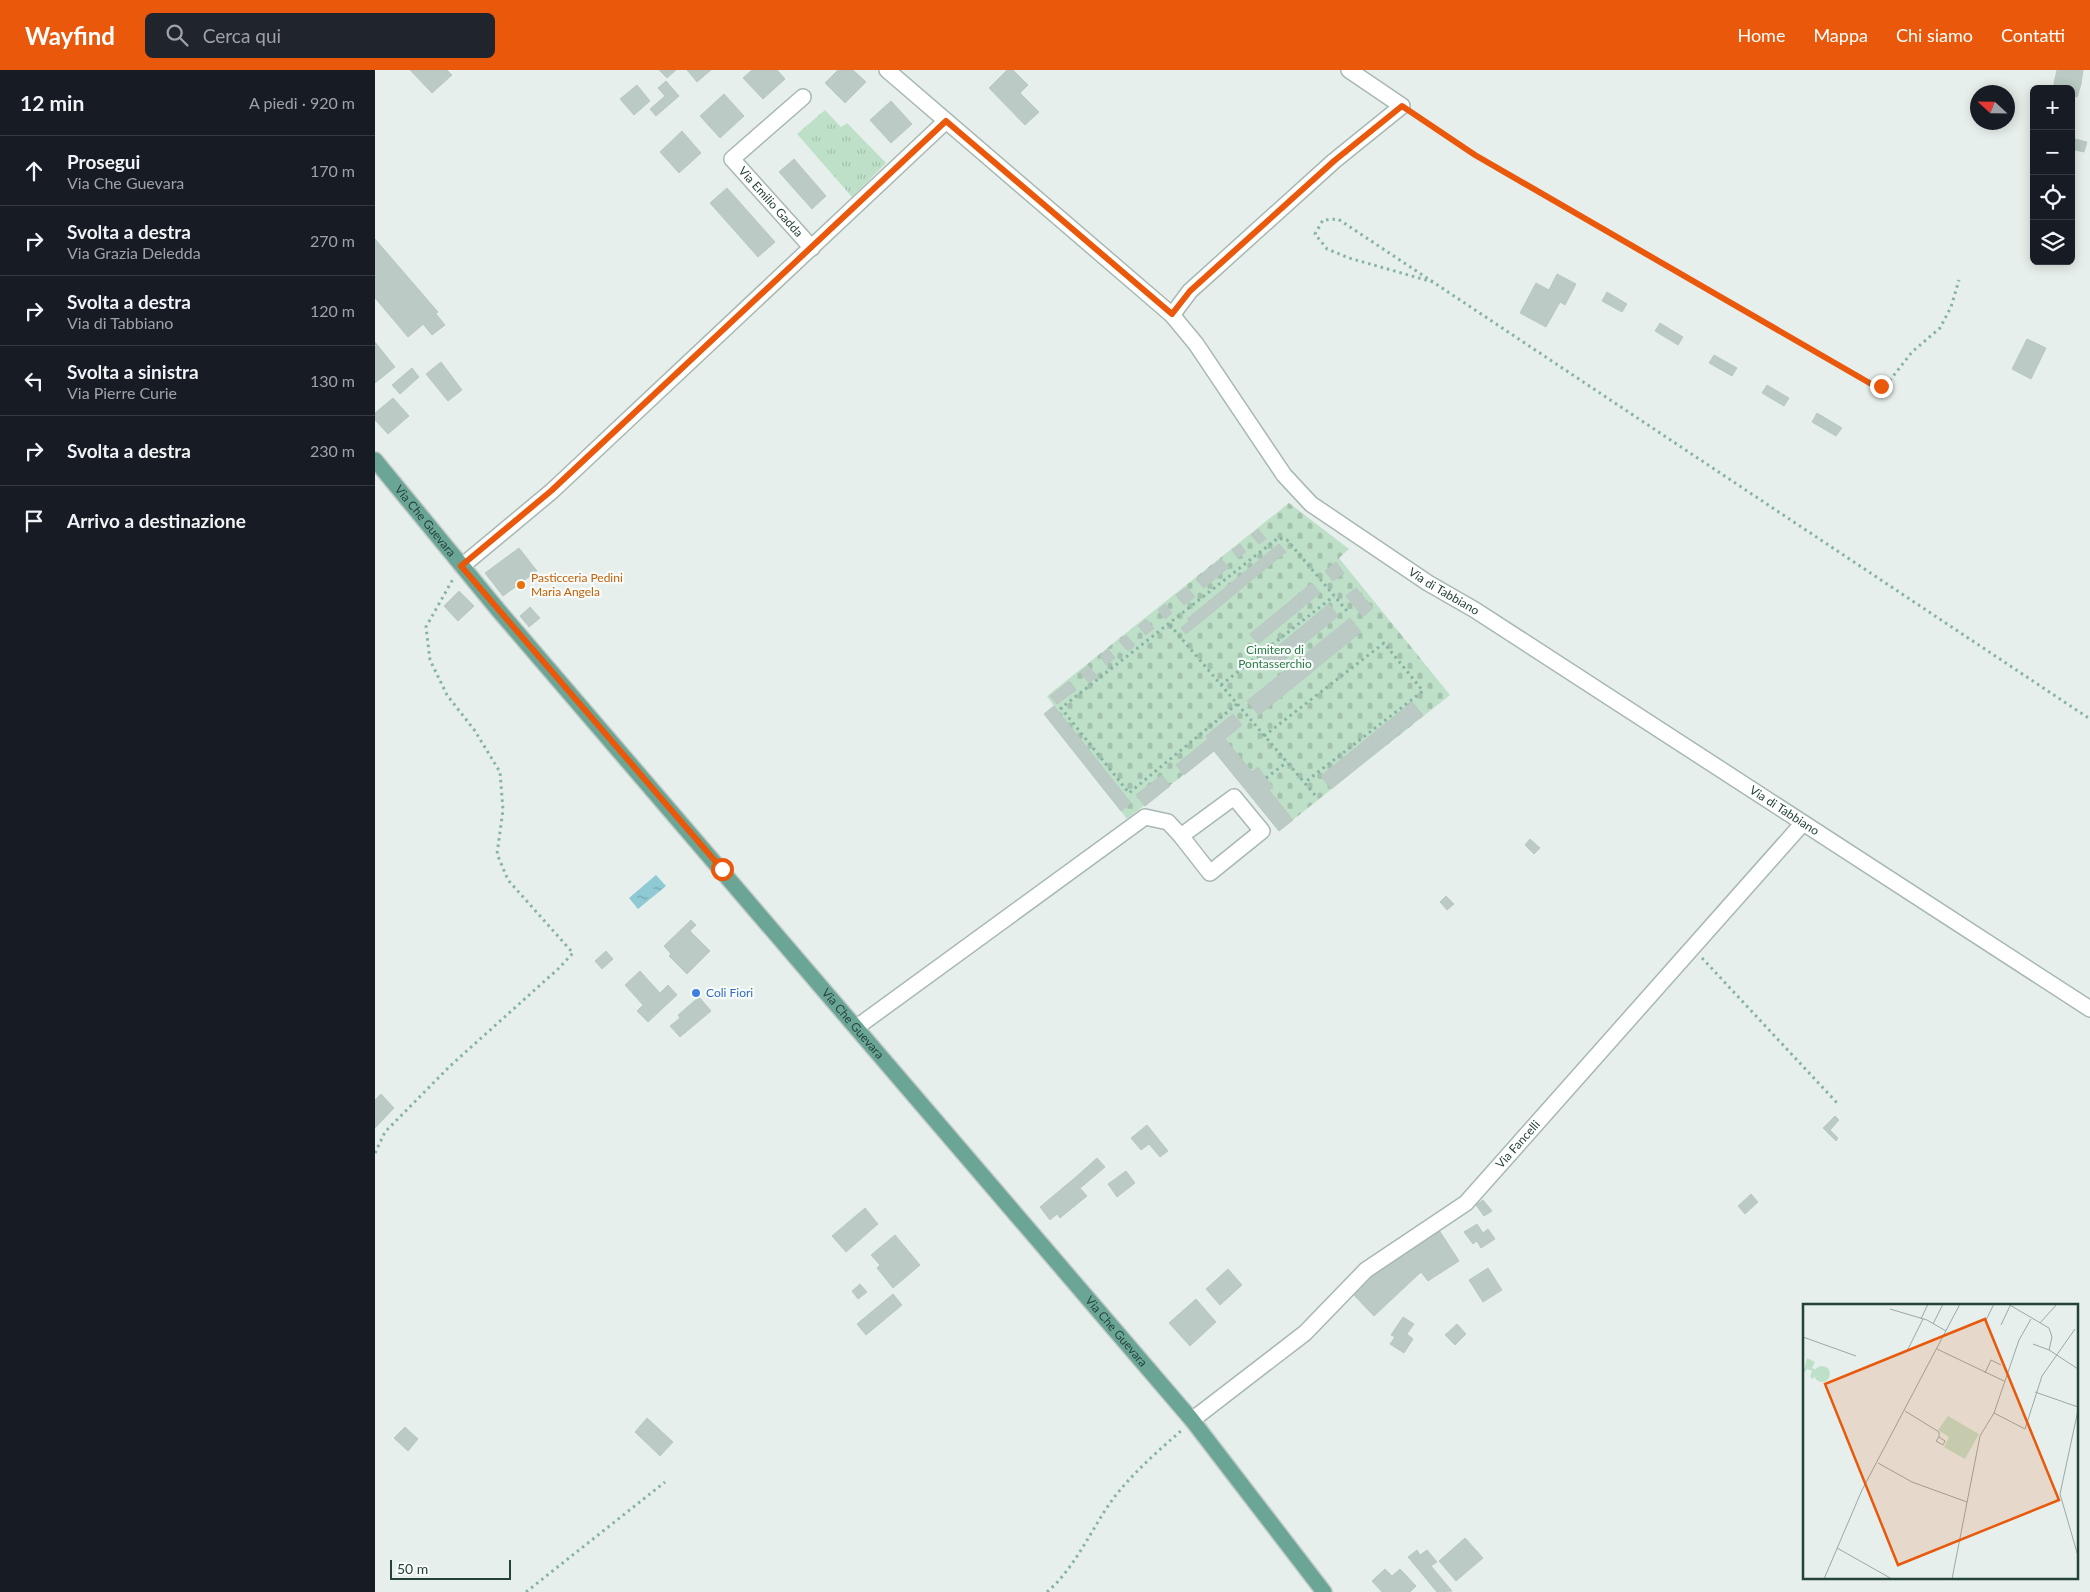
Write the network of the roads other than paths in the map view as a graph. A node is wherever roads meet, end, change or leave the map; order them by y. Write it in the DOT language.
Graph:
graph roads {
  1 [pos="887,70"];
  2 [pos="1349,70"];
  3 [pos="803,96"];
  4 [pos="946,121"];
  5 [pos="812,248"];
  6 [pos="1172,314"];
  7 [pos="375,460"];
  8 [pos="461,566"];
  9 [pos="1803,823"];
  10 [pos="1181,836"];
  11 [pos="2090,1009"];
  12 [pos="857,1027"];
  13 [pos="1193,1420"];
  14 [pos="1324,1592"];
  1 -- 4 [label="street, Via di Tabbiano"];
  2 -- 6 [label="street"];
  3 -- 5 [label="street, Via Emilio Gadda"];
  4 -- 5 [label="street"];
  4 -- 6 [label="street, Via di Tabbiano"];
  5 -- 8 [label="street"];
  6 -- 9 [label="street, Via di Tabbiano"];
  7 -- 8 [label="main road, Via Che Guevara"];
  8 -- 12 [label="main road, Via Che Guevara"];
  9 -- 11 [label="street, Via di Tabbiano"];
  9 -- 13 [label="street, Via Fancelli"];
  10 -- 10 [label="street"];
  10 -- 12 [label="street"];
  12 -- 13 [label="main road, Via Che Guevara"];
  13 -- 14 [label="main road, Via Che Guevara"];
}
